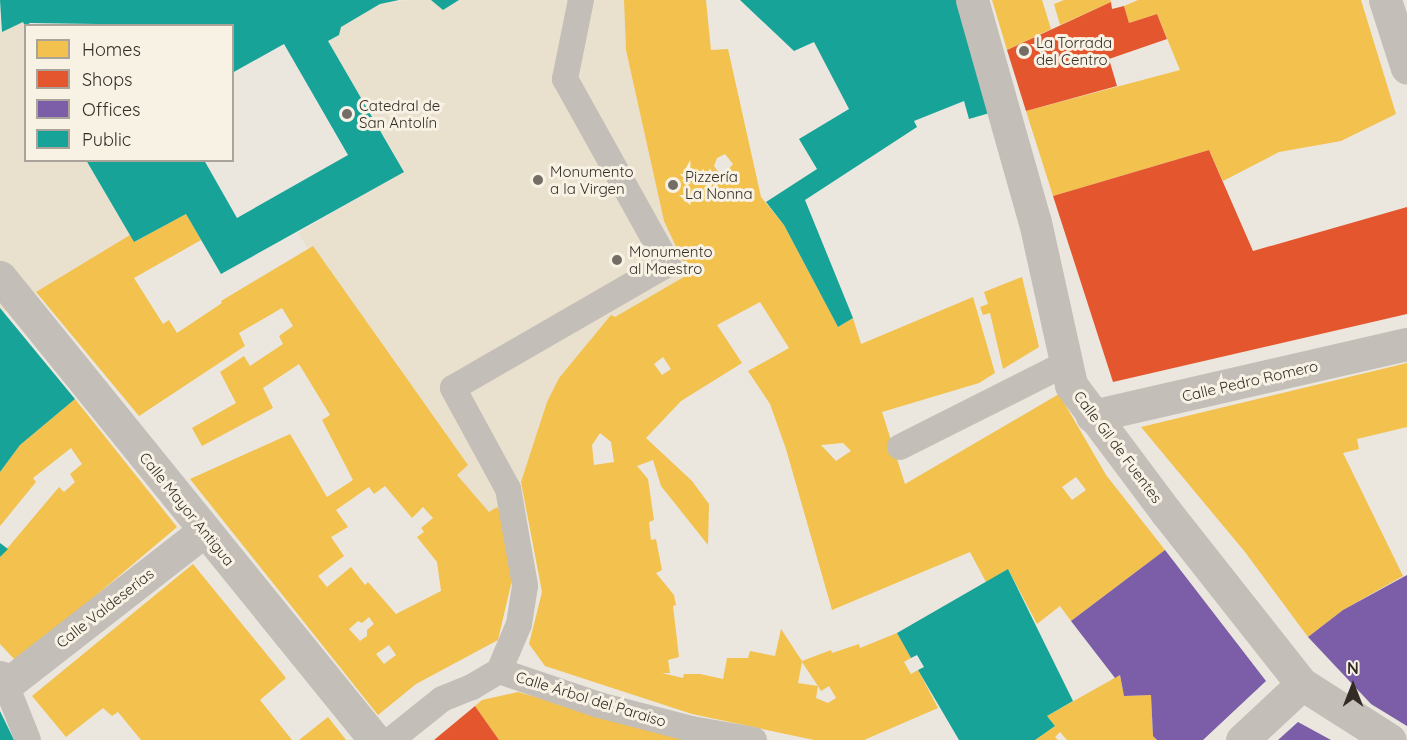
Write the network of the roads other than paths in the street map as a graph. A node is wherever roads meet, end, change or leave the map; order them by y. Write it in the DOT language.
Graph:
graph roads {
  1 [pos="582,0"];
  2 [pos="972,0"];
  3 [pos="1385,0"];
  4 [pos="1407,68"];
  5 [pos="0,277"];
  6 [pos="1407,344"];
  7 [pos="1066,363"];
  8 [pos="1092,416"];
  9 [pos="900,447"];
  10 [pos="205,530"];
  11 [pos="499,671"];
  12 [pos="3,681"];
  13 [pos="1302,684"];
  14 [pos="28,740"];
  15 [pos="375,740"];
  16 [pos="391,740"];
  17 [pos="754,740"];
  18 [pos="1242,740"];
  19 [pos="1390,740"];
  1 -- 11 [label="street"];
  2 -- 7 [label="street, Calle Gil de Fuentes"];
  3 -- 4 [label="street"];
  5 -- 10 [label="street, Calle Mayor Antigua"];
  6 -- 8 [label="street, Calle Pedro Romero"];
  7 -- 8 [label="street, Calle Gil de Fuentes"];
  7 -- 9 [label="street"];
  8 -- 13 [label="street, Calle Gil de Fuentes"];
  10 -- 12 [label="street, Calle Valdeserías"];
  10 -- 15 [label="street, Calle Mayor Antigua"];
  11 -- 16 [label="street"];
  11 -- 17 [label="street, Calle Árbol del Paraiso"];
  12 -- 14 [label="street, Calle Valdeserías"];
  13 -- 18 [label="street"];
  13 -- 19 [label="street, Calle Gil de Fuentes"];
}
